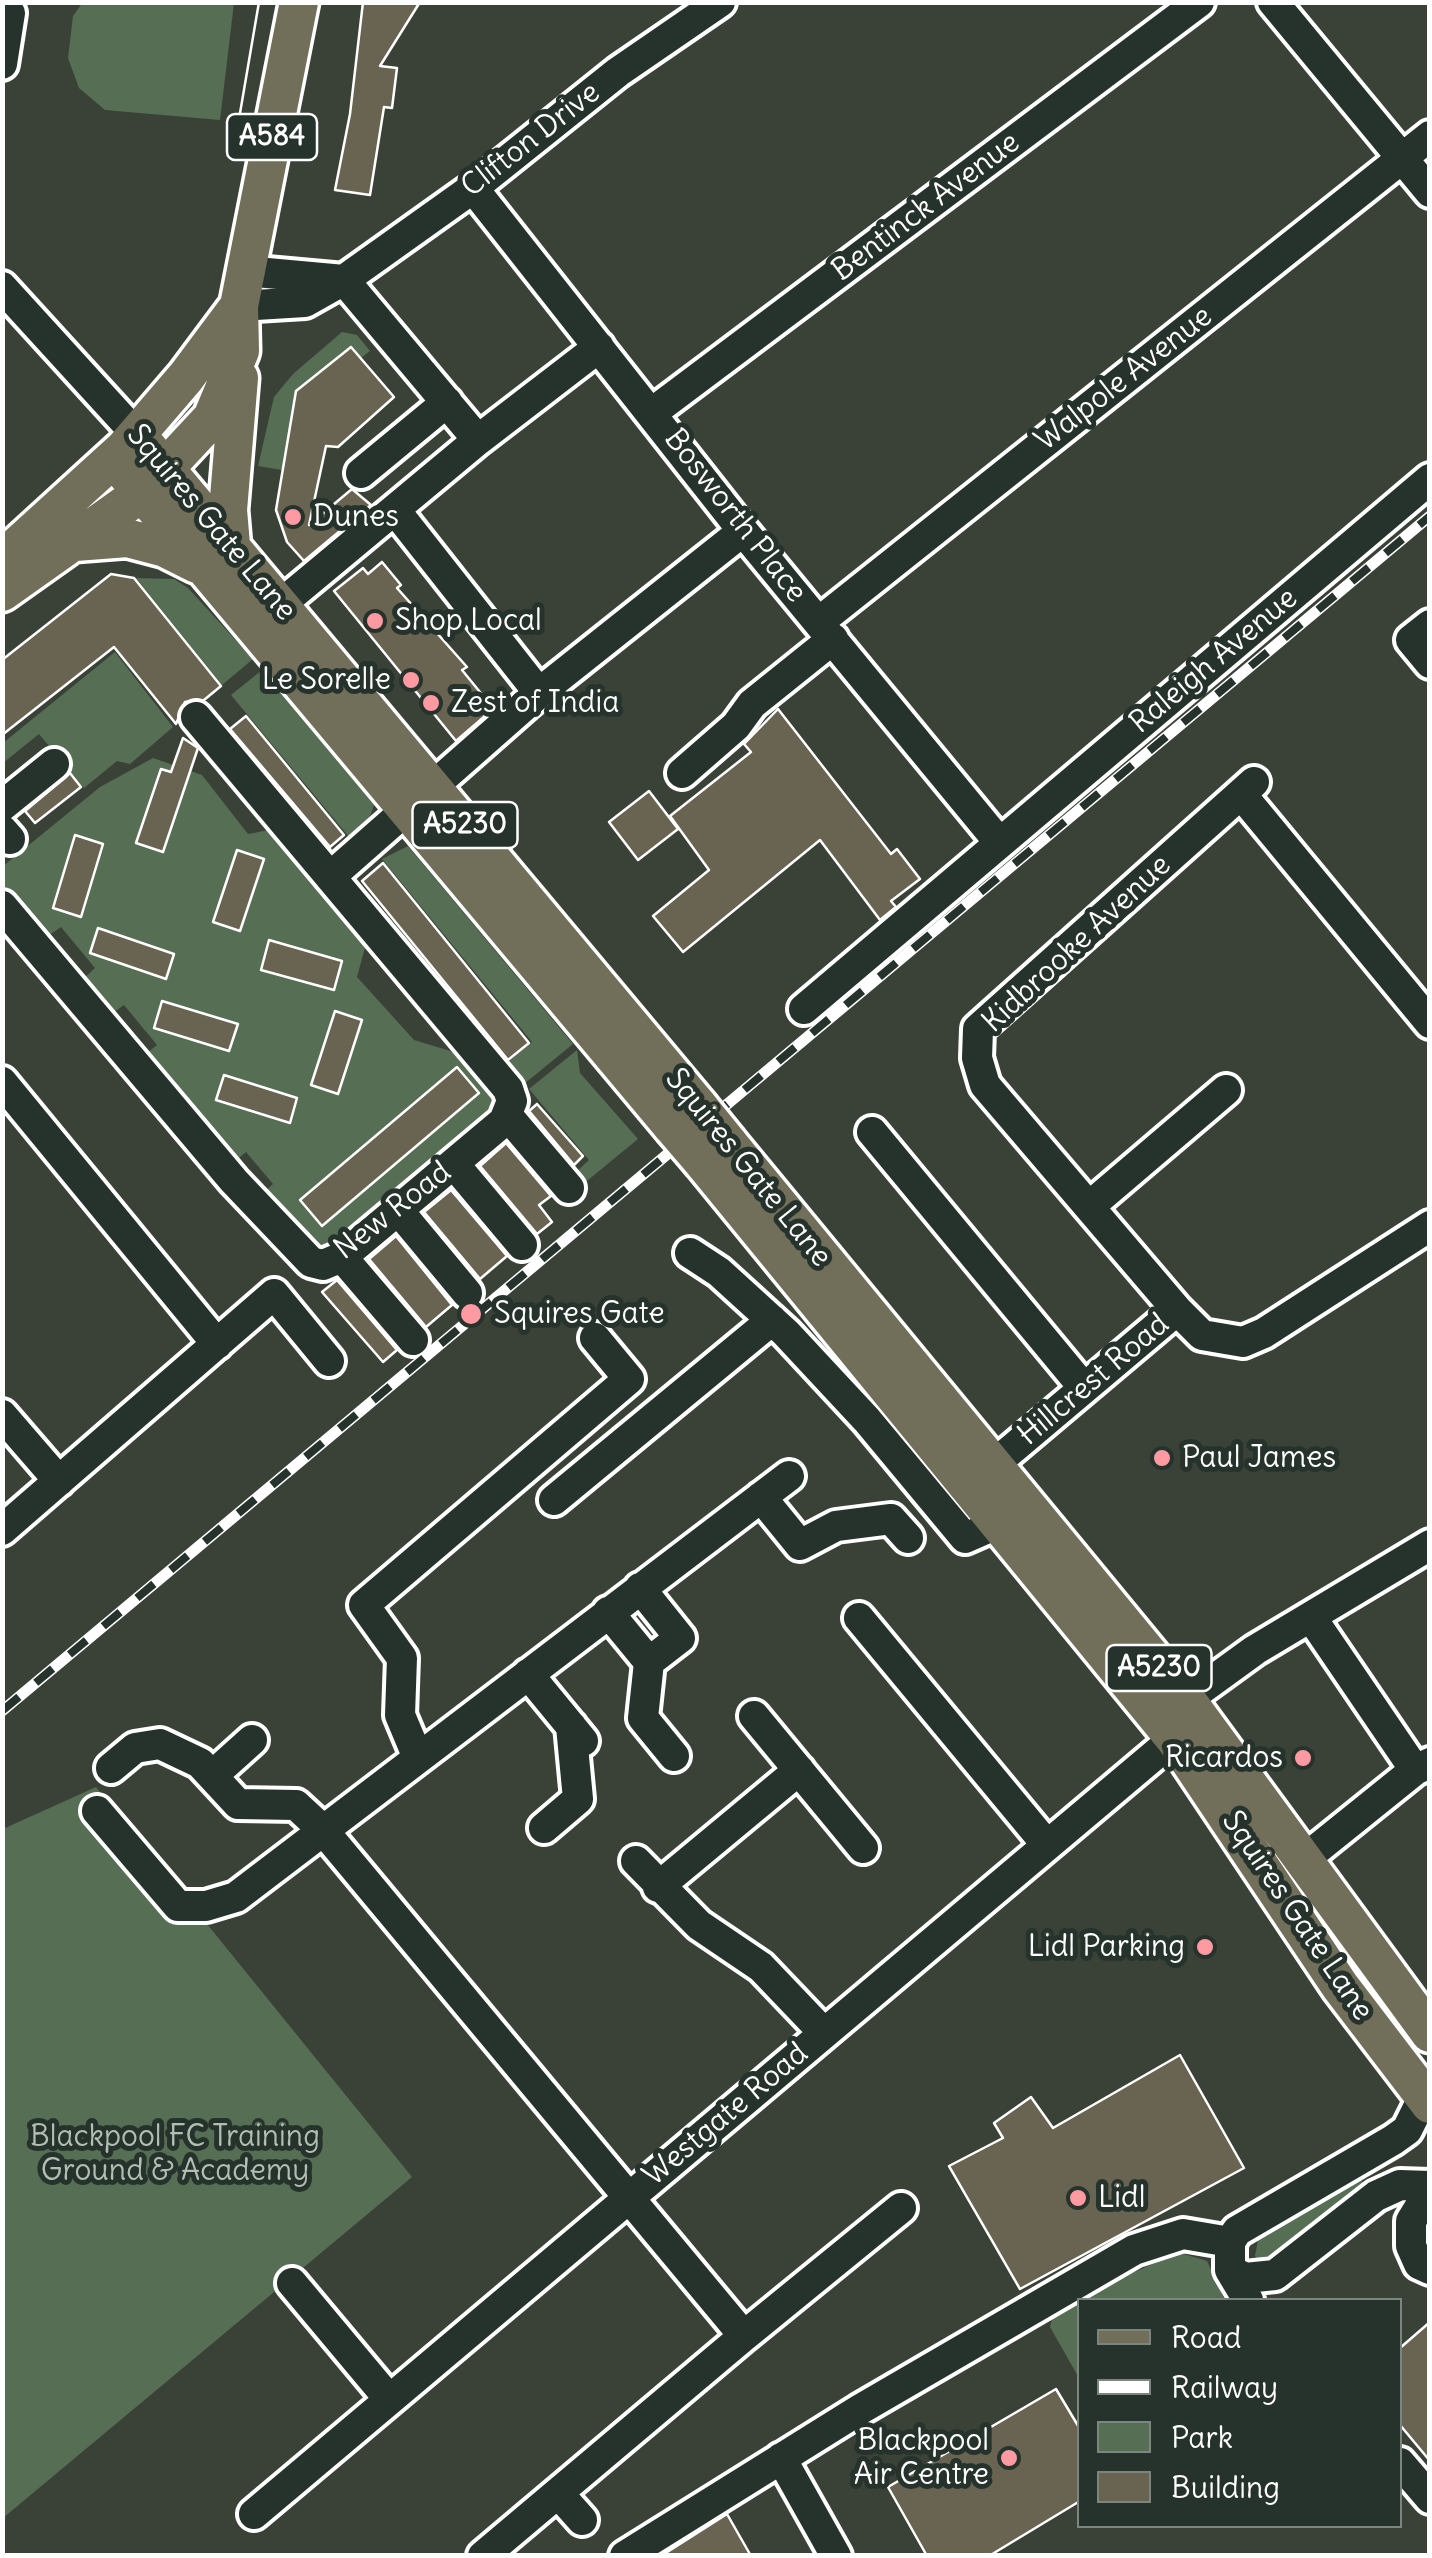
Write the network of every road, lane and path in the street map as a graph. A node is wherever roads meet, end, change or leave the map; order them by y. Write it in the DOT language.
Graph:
graph roads {
  1 [pos="299,2"];
  2 [pos="720,2"];
  3 [pos="1199,2"];
  4 [pos="1273,2"];
  5 [pos="10,13"];
  6 [pos="2,64"];
  7 [pos="1430,136"];
  8 [pos="1402,158"];
  9 [pos="473,188"];
  10 [pos="1430,192"];
  11 [pos="2,266"];
  12 [pos="344,280"];
  13 [pos="2,287"];
  14 [pos="242,289"];
  15 [pos="39,325"];
  16 [pos="599,347"];
  17 [pos="240,350"];
  18 [pos="446,402"];
  19 [pos="653,412"];
  20 [pos="478,440"];
  21 [pos="126,447"];
  22 [pos="361,472"];
  23 [pos="1430,479"];
  24 [pos="155,481"];
  25 [pos="395,510"];
  26 [pos="743,531"];
  27 [pos="75,542"];
  28 [pos="220,558"];
  29 [pos="2,560"];
  30 [pos="2,592"];
  31 [pos="268,615"];
  32 [pos="826,630"];
  33 [pos="540,693"];
  34 [pos="196,717"];
  35 [pos="54,764"];
  36 [pos="682,772"];
  37 [pos="419,797"];
  38 [pos="2,806"];
  39 [pos="999,842"];
  40 [pos="330,878"];
  41 [pos="2,906"];
  42 [pos="804,1009"];
  43 [pos="1430,1024"];
  44 [pos="2,1082"];
  45 [pos="1226,1090"];
  46 [pos="507,1114"];
  47 [pos="872,1132"];
  48 [pos="454,1164"];
  49 [pos="569,1188"];
  50 [pos="1090,1205"];
  51 [pos="398,1210"];
  52 [pos="1430,1226"];
  53 [pos="522,1246"];
  54 [pos="690,1253"];
  55 [pos="342,1257"];
  56 [pos="467,1293"];
  57 [pos="1177,1310"];
  58 [pos="772,1320"];
  59 [pos="595,1338"];
  60 [pos="412,1340"];
  61 [pos="218,1344"];
  62 [pos="329,1361"];
  63 [pos="1084,1388"];
  64 [pos="2,1415"];
  65 [pos="789,1476"];
  66 [pos="979,1477"];
  67 [pos="59,1481"];
  68 [pos="761,1497"];
  69 [pos="554,1500"];
  70 [pos="1013,1518"];
  71 [pos="2,1530"];
  72 [pos="908,1538"];
  73 [pos="1430,1545"];
  74 [pos="640,1588"];
  75 [pos="608,1612"];
  76 [pos="1311,1617"];
  77 [pos="860,1618"];
  78 [pos="649,1662"];
  79 [pos="528,1674"];
  80 [pos="754,1716"];
  81 [pos="1180,1719"];
  82 [pos="252,1740"];
  83 [pos="674,1756"];
  84 [pos="418,1758"];
  85 [pos="1422,1766"];
  86 [pos="111,1768"];
  87 [pos="798,1770"];
  88 [pos="212,1776"];
  89 [pos="97,1811"];
  90 [pos="544,1828"];
  91 [pos="323,1830"];
  92 [pos="1048,1844"];
  93 [pos="864,1848"];
  94 [pos="636,1861"];
  95 [pos="1308,1870"];
  96 [pos="658,1887"];
  97 [pos="1430,1992"];
  98 [pos="1430,2033"];
  99 [pos="824,2034"];
  100 [pos="1427,2095"];
  101 [pos="1430,2188"];
  102 [pos="627,2196"];
  103 [pos="901,2208"];
  104 [pos="1230,2256"];
  105 [pos="1430,2269"];
  106 [pos="292,2283"];
  107 [pos="1247,2298"];
  108 [pos="744,2336"];
  109 [pos="389,2399"];
  110 [pos="781,2458"];
  111 [pos="1402,2465"];
  112 [pos="558,2493"];
  113 [pos="1430,2498"];
  114 [pos="254,2514"];
  115 [pos="582,2520"];
  116 [pos="483,2556"];
  117 [pos="624,2556"];
  118 [pos="836,2556"];
  1 -- 14 [label="main road, A584"];
  2 -- 9 [label="street, Clifton Drive"];
  3 -- 19 [label="street, Bentinck Avenue"];
  4 -- 8 [label="street"];
  5 -- 6 [label="street"];
  7 -- 8 [label="street, Walpole Avenue"];
  8 -- 10 [label="street"];
  8 -- 32 [label="street, Walpole Avenue"];
  9 -- 12 [label="street, Clifton Drive"];
  9 -- 16 [label="street, Bosworth Place"];
  11 -- 15 [label="street"];
  12 -- 14 [label="street"];
  12 -- 18 [label="street"];
  13 -- 15 [label="street"];
  14 -- 17 [label="main road, A584"];
  14 -- 21 [label="main road, A584"];
  15 -- 21 [label="street, Squires Gate Lane"];
  16 -- 19 [label="street, Bosworth Place"];
  16 -- 20 [label="street"];
  17 -- 24 [label="main road, A584"];
  17 -- 28 [label="main road"];
  18 -- 20 [label="street"];
  18 -- 22 [label="street"];
  19 -- 26 [label="street, Bosworth Place"];
  20 -- 25 [label="street"];
  21 -- 24 [label="main road, Squires Gate Lane / A5230"];
  21 -- 29 [label="main road, A584"];
  23 -- 39 [label="street, Raleigh Avenue"];
  24 -- 27 [label="main road, A584"];
  24 -- 28 [label="main road, Squires Gate Lane / A5230"];
  25 -- 31 [label="street"];
  25 -- 33 [label="street"];
  26 -- 32 [label="street, Bosworth Place"];
  26 -- 33 [label="street"];
  27 -- 28 [label="main road, Squires Gate Lane / A5230"];
  27 -- 30 [label="main road, A584"];
  28 -- 31 [label="main road, Squires Gate Lane / A5230"];
  31 -- 37 [label="main road, Squires Gate Lane / A5230"];
  32 -- 36 [label="street, Walpole Avenue"];
  32 -- 39 [label="street, Bosworth Place"];
  33 -- 37 [label="street"];
  34 -- 40 [label="street"];
  35 -- 38 [label="street"];
  37 -- 40 [label="street"];
  37 -- 66 [label="main road, Squires Gate Lane / A5230, bridge"];
  39 -- 42 [label="street, Raleigh Avenue"];
  40 -- 46 [label="street"];
  41 -- 55 [label="street, New Road"];
  43 -- 50 [label="street, Kidbrooke Avenue"];
  44 -- 61 [label="street"];
  45 -- 50 [label="street"];
  46 -- 48 [label="street, New Road"];
  46 -- 49 [label="street"];
  47 -- 63 [label="street"];
  48 -- 51 [label="street, New Road"];
  48 -- 53 [label="street"];
  50 -- 57 [label="street, Kidbrooke Avenue"];
  51 -- 55 [label="street, New Road"];
  51 -- 56 [label="street"];
  52 -- 57 [label="street, Hillcrest Road"];
  54 -- 58 [label="street"];
  55 -- 60 [label="street"];
  57 -- 63 [label="street, Hillcrest Road"];
  58 -- 69 [label="street"];
  58 -- 70 [label="street"];
  59 -- 84 [label="street"];
  61 -- 62 [label="street"];
  61 -- 67 [label="street"];
  63 -- 66 [label="street, Hillcrest Road"];
  64 -- 67 [label="street"];
  65 -- 68 [label="street"];
  66 -- 70 [label="main road, Squires Gate Lane / A5230"];
  67 -- 71 [label="street"];
  68 -- 72 [label="street"];
  68 -- 74 [label="street"];
  70 -- 81 [label="main road, Squires Gate Lane / A5230"];
  73 -- 76 [label="street, Westgate Road"];
  74 -- 75 [label="street"];
  74 -- 78 [label="street"];
  75 -- 78 [label="street"];
  75 -- 79 [label="street"];
  76 -- 81 [label="street, Westgate Road"];
  76 -- 85 [label="street"];
  77 -- 92 [label="street"];
  78 -- 83 [label="street"];
  79 -- 84 [label="street"];
  79 -- 90 [label="street"];
  80 -- 87 [label="street"];
  81 -- 92 [label="street, Westgate Road"];
  81 -- 95 [label="main road, Squires Gate Lane / A5230"];
  81 -- 100 [label="main road, Squires Gate Lane / A5230"];
  82 -- 88 [label="street"];
  84 -- 91 [label="street"];
  85 -- 95 [label="street"];
  86 -- 88 [label="street"];
  87 -- 93 [label="street"];
  87 -- 96 [label="street"];
  88 -- 91 [label="street"];
  89 -- 91 [label="street"];
  91 -- 102 [label="street"];
  92 -- 99 [label="street, Westgate Road"];
  94 -- 96 [label="street"];
  95 -- 97 [label="main road"];
  95 -- 98 [label="main road, Squires Gate Lane / A5230"];
  96 -- 99 [label="street"];
  99 -- 102 [label="street, Westgate Road"];
  100 -- 104 [label="street"];
  101 -- 104 [label="street"];
  101 -- 105 [label="street"];
  102 -- 108 [label="street"];
  102 -- 109 [label="street, Westgate Road"];
  103 -- 108 [label="street"];
  104 -- 107 [label="street"];
  104 -- 110 [label="street"];
  106 -- 109 [label="street"];
  108 -- 112 [label="street"];
  109 -- 114 [label="street, Westgate Road"];
  110 -- 117 [label="street"];
  110 -- 118 [label="street"];
  111 -- 113 [label="street"];
  112 -- 115 [label="street"];
  112 -- 116 [label="street"];
}
